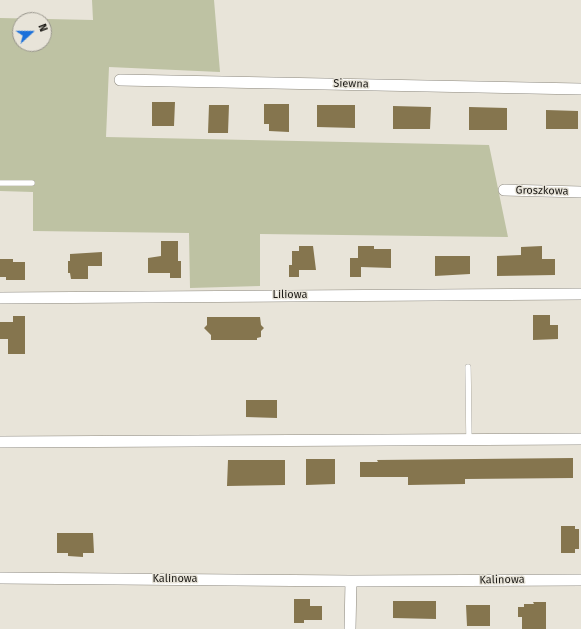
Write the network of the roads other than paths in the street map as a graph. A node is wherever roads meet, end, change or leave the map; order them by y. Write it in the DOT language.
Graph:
graph roads {
  1 [pos="120,80"];
  2 [pos="581,89"];
  3 [pos="0,183"];
  4 [pos="32,183"];
  5 [pos="504,190"];
  6 [pos="581,192"];
  7 [pos="581,294"];
  8 [pos="0,298"];
  9 [pos="468,367"];
  10 [pos="580,439"];
  11 [pos="469,440"];
  12 [pos="0,442"];
  13 [pos="0,578"];
  14 [pos="581,580"];
  15 [pos="350,581"];
  16 [pos="350,629"];
  1 -- 2 [label="street, Siewna"];
  3 -- 4 [label="lane"];
  5 -- 6 [label="street, Groszkowa"];
  7 -- 8 [label="street, Liliowa"];
  9 -- 11 [label="lane"];
  10 -- 11 [label="street"];
  11 -- 12 [label="street"];
  13 -- 15 [label="street, Kalinowa"];
  14 -- 15 [label="street, Kalinowa"];
  15 -- 16 [label="street"];
}
